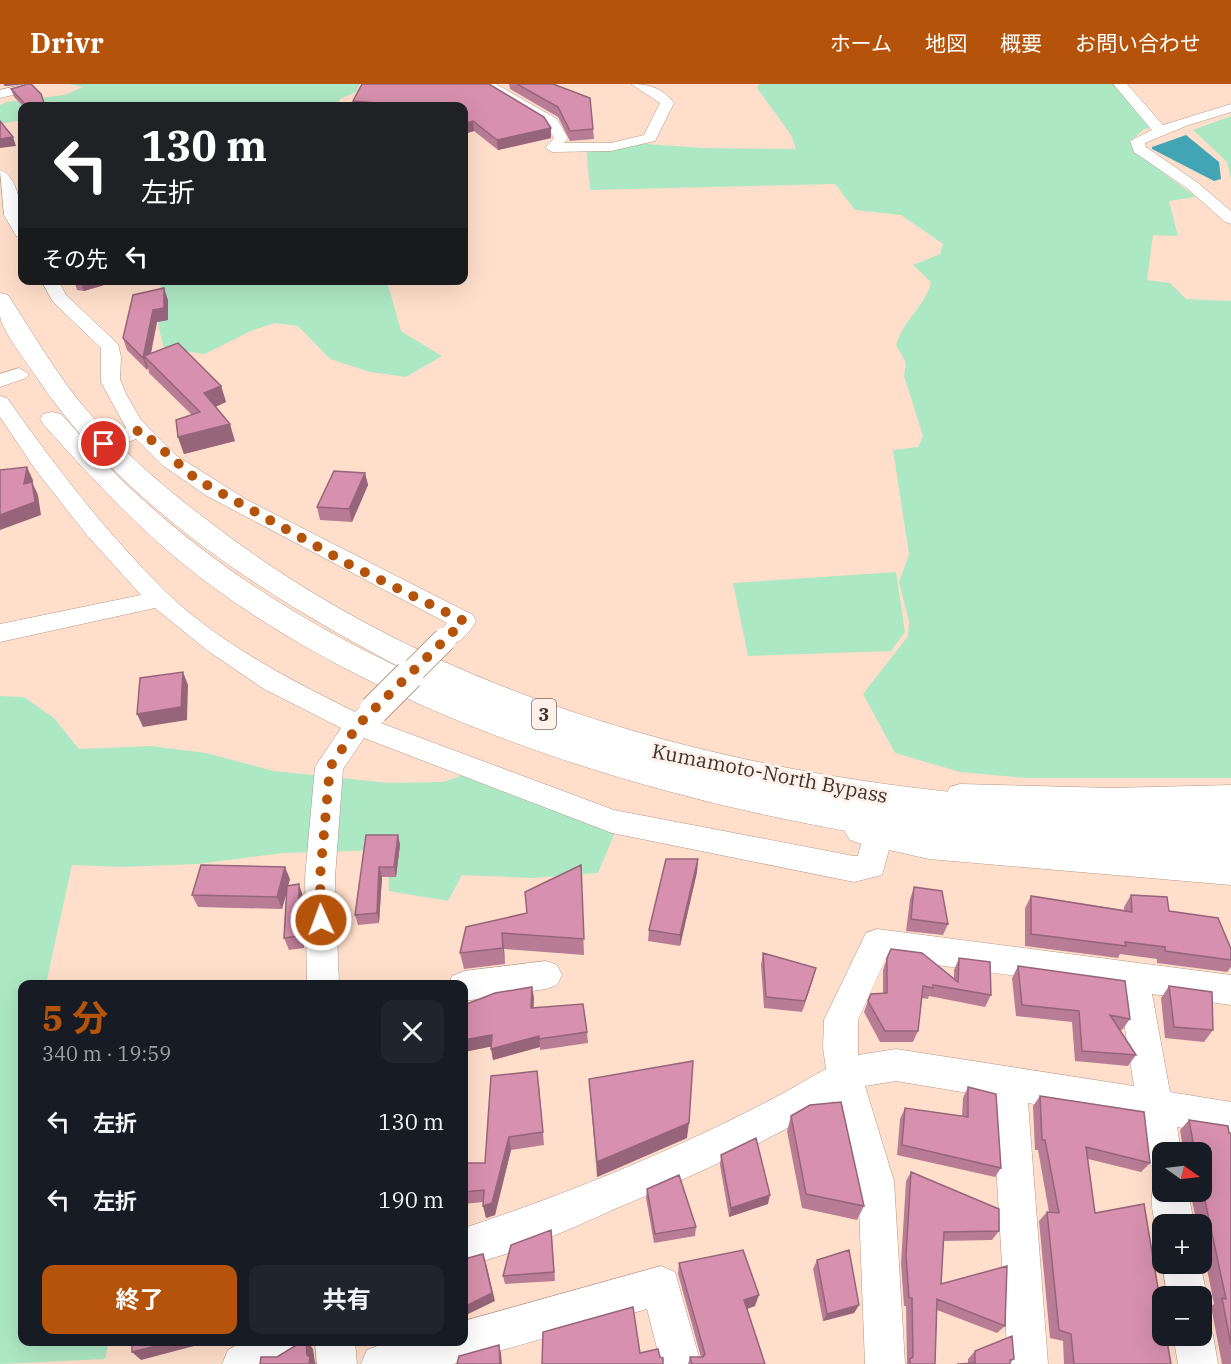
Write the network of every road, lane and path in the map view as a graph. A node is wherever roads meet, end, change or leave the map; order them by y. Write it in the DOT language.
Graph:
graph roads {
  1 [pos="486,84"];
  2 [pos="638,84"];
  3 [pos="1120,84"];
  4 [pos="21,89"];
  5 [pos="0,94"];
  6 [pos="1231,108"];
  7 [pos="1161,131"];
  8 [pos="0,175"];
  9 [pos="1231,219"];
  10 [pos="18,226"];
  11 [pos="52,285"];
  12 [pos="0,300"];
  13 [pos="0,344"];
  14 [pos="10,378"];
  15 [pos="0,402"];
  16 [pos="140,430"];
  17 [pos="104,444"];
  18 [pos="159,599"];
  19 [pos="0,633"];
  20 [pos="366,717"];
  21 [pos="566,749"];
  22 [pos="717,765"];
  23 [pos="1231,796"];
  24 [pos="1231,819"];
  25 [pos="877,836"];
  26 [pos="1231,847"];
  27 [pos="1231,872"];
  28 [pos="546,975"];
  29 [pos="1133,977"];
  30 [pos="323,980"];
  31 [pos="468,985"];
  32 [pos="1231,990"];
  33 [pos="844,1076"];
  34 [pos="1009,1084"];
  35 [pos="1156,1107"];
  36 [pos="1231,1119"];
  37 [pos="1161,1142"];
  38 [pos="468,1246"];
  39 [pos="468,1340"];
  40 [pos="277,1346"];
  41 [pos="335,1346"];
  42 [pos="445,1346"];
  43 [pos="1195,1346"];
  44 [pos="242,1364"];
  45 [pos="337,1364"];
  46 [pos="381,1364"];
  47 [pos="681,1364"];
  48 [pos="885,1364"];
  49 [pos="1028,1364"];
  50 [pos="1198,1364"];
  1 -- 2 [label="street"];
  3 -- 7 [label="street"];
  4 -- 5 [label="street"];
  6 -- 7 [label="street"];
  7 -- 9 [label="street"];
  8 -- 10 [label="street"];
  11 -- 16 [label="street"];
  12 -- 17 [label="highway, Kumamoto-North Bypass / 3"];
  13 -- 14 [label="highway, Kumamoto-North Bypass / 3"];
  14 -- 21 [label="highway, Kumamoto-North Bypass / 3"];
  15 -- 18 [label="street"];
  16 -- 17 [label="street"];
  16 -- 20 [label="street, bridge"];
  17 -- 22 [label="highway, Kumamoto-North Bypass / 3"];
  18 -- 19 [label="street"];
  18 -- 20 [label="street"];
  20 -- 25 [label="street"];
  20 -- 30 [label="street"];
  21 -- 25 [label="street"];
  21 -- 26 [label="highway, Kumamoto-North Bypass / 3"];
  22 -- 23 [label="street"];
  22 -- 24 [label="highway, Kumamoto-North Bypass / 3"];
  25 -- 27 [label="street"];
  28 -- 31 [label="street"];
  29 -- 32 [label="street"];
  29 -- 33 [label="street"];
  29 -- 35 [label="street"];
  33 -- 34 [label="street"];
  33 -- 38 [label="street"];
  33 -- 48 [label="street"];
  34 -- 35 [label="street"];
  34 -- 49 [label="street"];
  35 -- 36 [label="street"];
  35 -- 37 [label="street"];
  39 -- 47 [label="street"];
  40 -- 44 [label="street"];
  41 -- 45 [label="street"];
  42 -- 46 [label="street"];
  43 -- 50 [label="street"];
}
